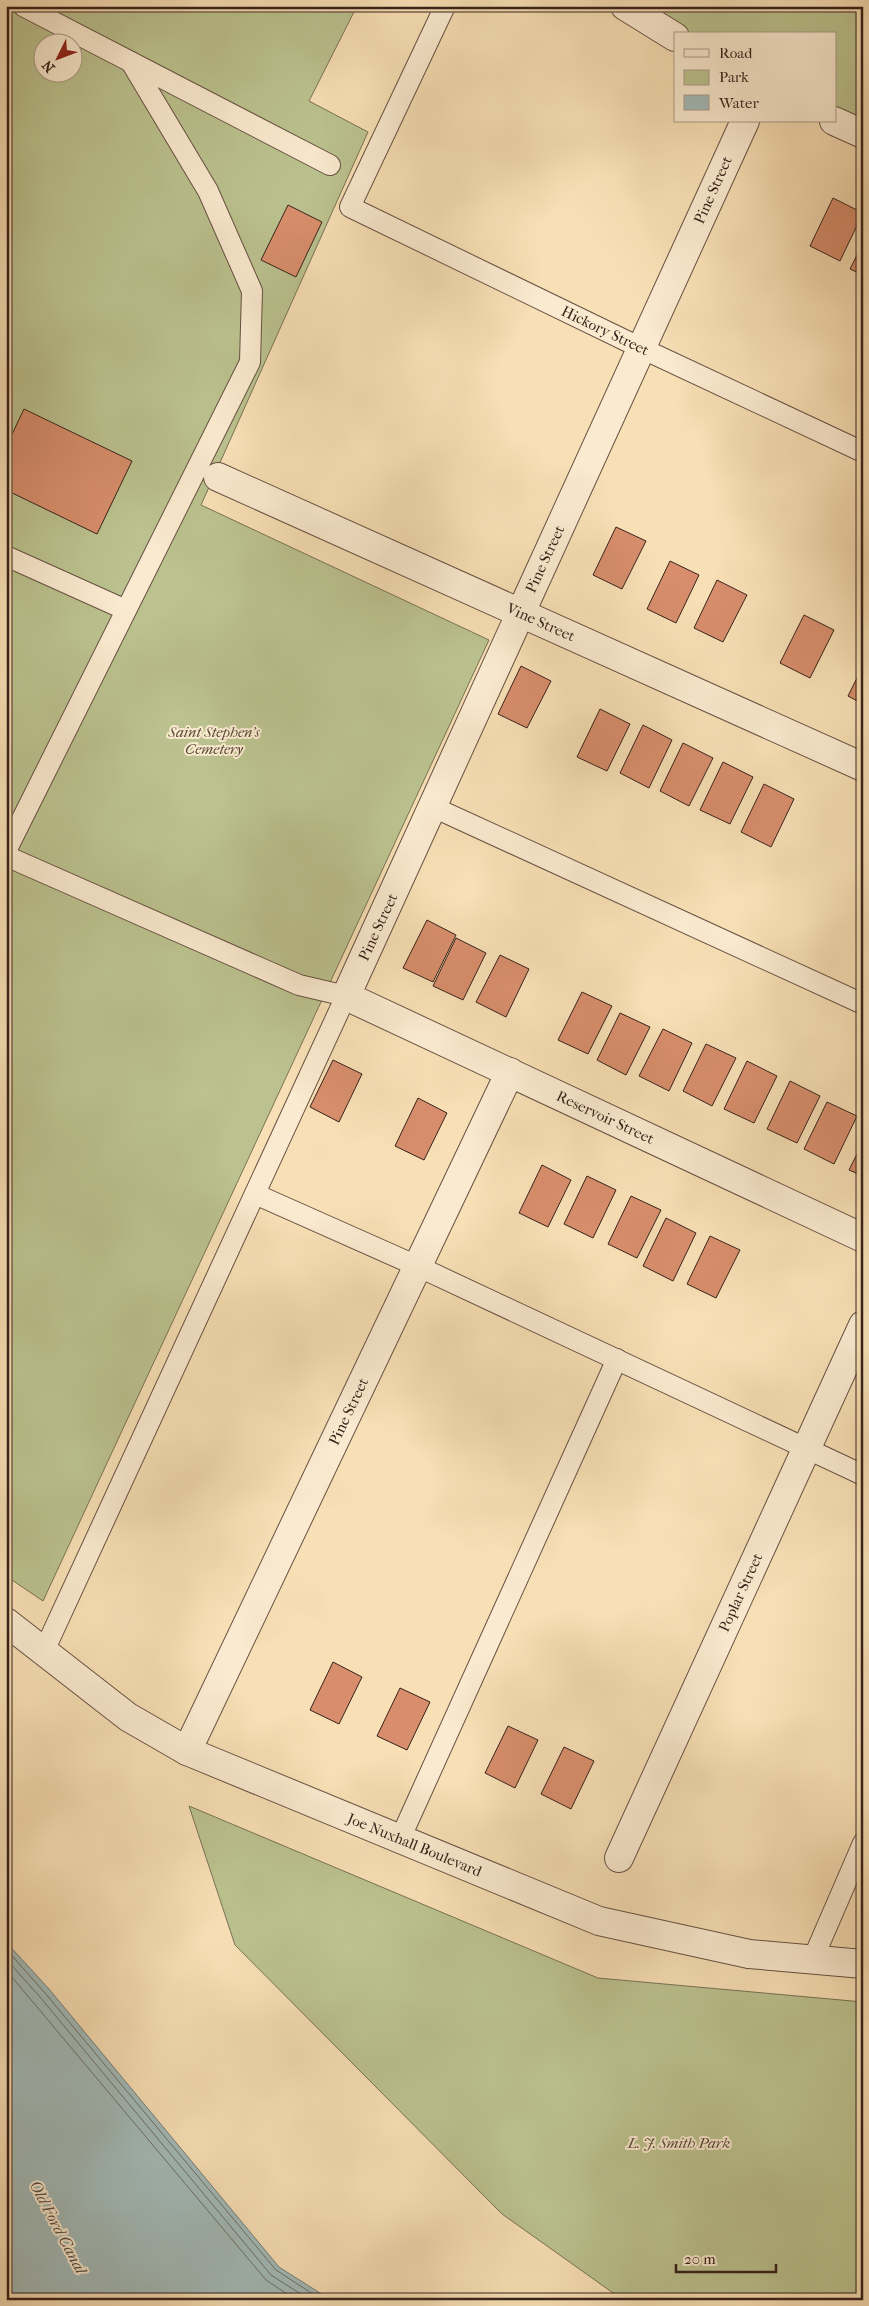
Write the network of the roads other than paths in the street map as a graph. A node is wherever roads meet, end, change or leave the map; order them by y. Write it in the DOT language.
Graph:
graph roads {
  1 [pos="23,6"];
  2 [pos="445,6"];
  3 [pos="625,6"];
  4 [pos="674,35"];
  5 [pos="131,62"];
  6 [pos="745,122"];
  7 [pos="836,122"];
  8 [pos="863,134"];
  9 [pos="330,165"];
  10 [pos="641,348"];
  11 [pos="863,452"];
  12 [pos="218,477"];
  13 [pos="6,556"];
  14 [pos="126,610"];
  15 [pos="520,614"];
  16 [pos="863,768"];
  17 [pos="432,808"];
  18 [pos="6,851"];
  19 [pos="6,856"];
  20 [pos="346,996"];
  21 [pos="863,1004"];
  22 [pos="510,1072"];
  23 [pos="255,1194"];
  24 [pos="863,1238"];
  25 [pos="417,1266"];
  26 [pos="863,1325"];
  27 [pos="617,1360"];
  28 [pos="806,1448"];
  29 [pos="863,1475"];
  30 [pos="6,1622"];
  31 [pos="44,1651"];
  32 [pos="187,1751"];
  33 [pos="400,1839"];
  34 [pos="863,1843"];
  35 [pos="620,1858"];
  36 [pos="812,1961"];
  37 [pos="863,1964"];
  1 -- 5 [label="lane"];
  2 -- 10 [label="lane, Hickory Street"];
  3 -- 4 [label="street"];
  5 -- 9 [label="lane"];
  5 -- 14 [label="lane"];
  6 -- 10 [label="street, Pine Street"];
  7 -- 8 [label="street"];
  10 -- 11 [label="lane, Hickory Street"];
  10 -- 15 [label="street, Pine Street"];
  12 -- 15 [label="street, Vine Street"];
  13 -- 14 [label="lane"];
  14 -- 18 [label="lane"];
  15 -- 16 [label="street, Vine Street"];
  15 -- 17 [label="street, Pine Street"];
  17 -- 20 [label="street, Pine Street"];
  17 -- 21 [label="lane"];
  19 -- 20 [label="lane"];
  20 -- 22 [label="street, Reservoir Street"];
  20 -- 23 [label="lane"];
  22 -- 24 [label="street, Reservoir Street"];
  22 -- 25 [label="street, Pine Street"];
  23 -- 25 [label="lane"];
  23 -- 31 [label="lane"];
  25 -- 27 [label="lane"];
  25 -- 32 [label="street, Pine Street"];
  26 -- 28 [label="street, Poplar Street"];
  27 -- 28 [label="lane"];
  27 -- 33 [label="lane"];
  28 -- 29 [label="lane"];
  28 -- 35 [label="street, Poplar Street"];
  30 -- 31 [label="street, Joe Nuxhall Boulevard"];
  31 -- 32 [label="street, Joe Nuxhall Boulevard"];
  32 -- 33 [label="street, Joe Nuxhall Boulevard"];
  33 -- 36 [label="street, Joe Nuxhall Boulevard"];
  34 -- 36 [label="lane"];
  36 -- 37 [label="street, Joe Nuxhall Boulevard"];
}
